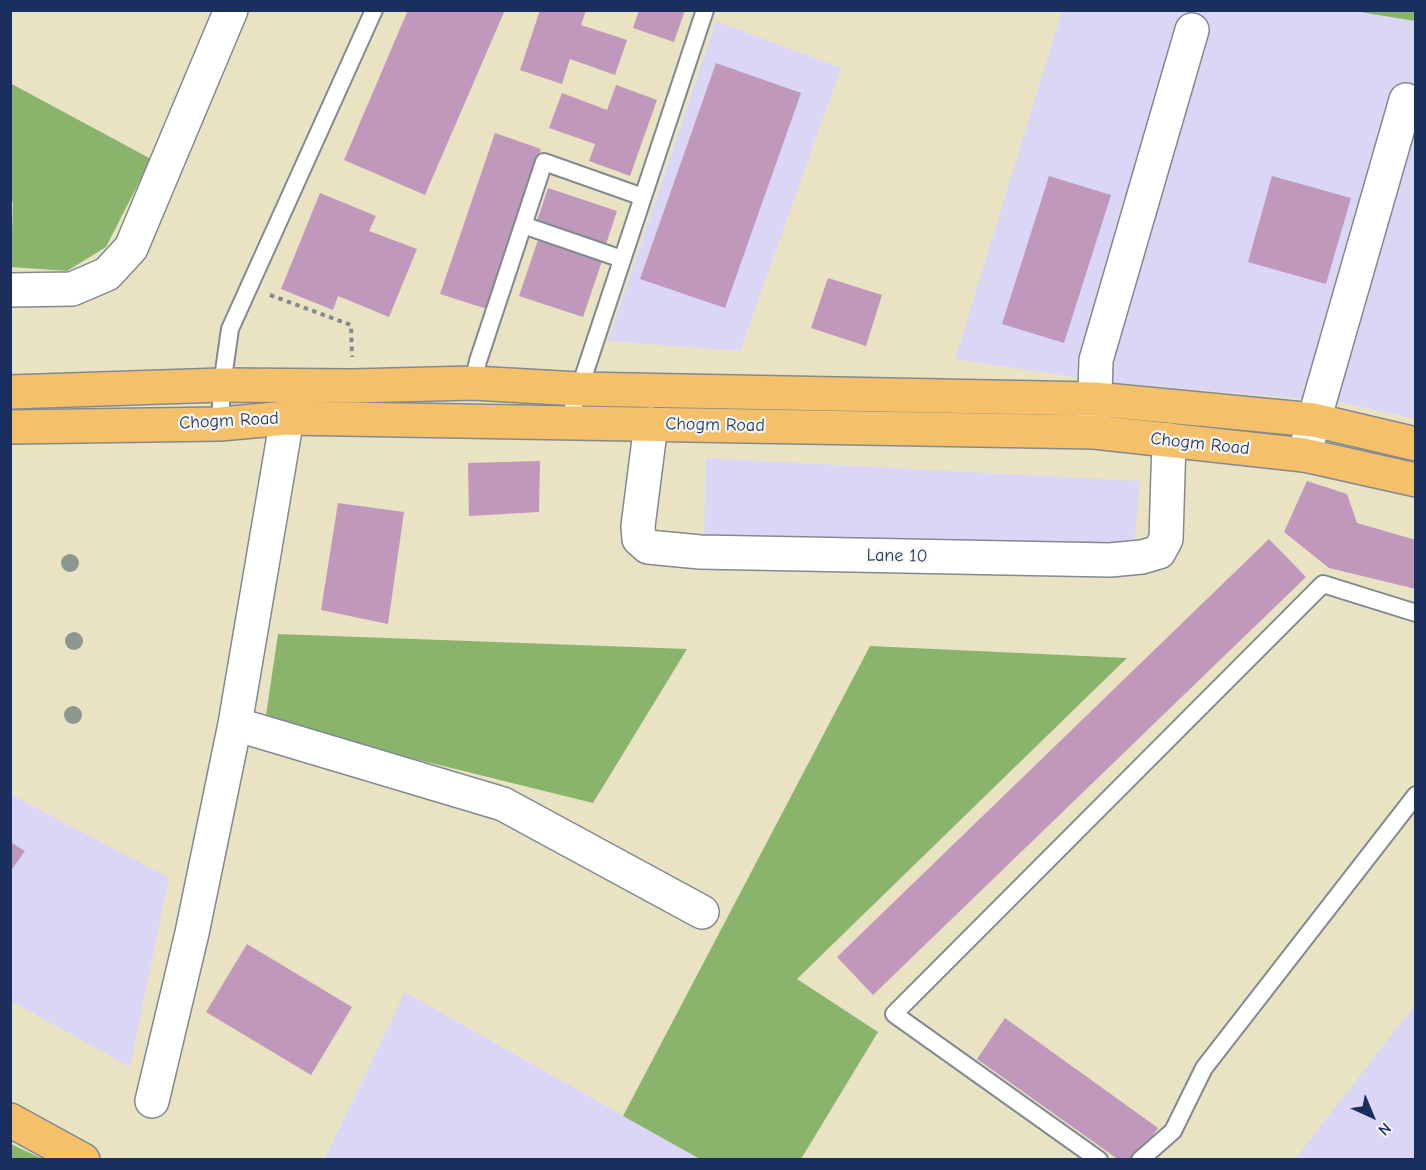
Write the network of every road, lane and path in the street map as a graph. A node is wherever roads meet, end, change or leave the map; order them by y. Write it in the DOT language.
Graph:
graph roads {
  1 [pos="231,10"];
  2 [pos="374,10"];
  3 [pos="705,10"];
  4 [pos="1192,30"];
  5 [pos="1406,100"];
  6 [pos="643,197"];
  7 [pos="523,225"];
  8 [pos="622,259"];
  9 [pos="249,287"];
  10 [pos="10,290"];
  11 [pos="473,383"];
  12 [pos="222,385"];
  13 [pos="353,386"];
  14 [pos="579,388"];
  15 [pos="10,392"];
  16 [pos="1095,399"];
  17 [pos="288,418"];
  18 [pos="1314,420"];
  19 [pos="568,423"];
  20 [pos="220,424"];
  21 [pos="651,424"];
  22 [pos="10,427"];
  23 [pos="1094,432"];
  24 [pos="1169,440"];
  25 [pos="1416,444"];
  26 [pos="1304,455"];
  27 [pos="1416,480"];
  28 [pos="1416,614"];
  29 [pos="235,724"];
  30 [pos="1416,795"];
  31 [pos="702,912"];
  32 [pos="152,1101"];
  33 [pos="10,1120"];
  34 [pos="84,1160"];
  35 [pos="1099,1160"];
  36 [pos="1140,1160"];
  1 -- 10 [label="street"];
  2 -- 9 [label="lane"];
  3 -- 6 [label="lane"];
  4 -- 16 [label="street"];
  5 -- 18 [label="street"];
  6 -- 7 [label="lane"];
  6 -- 8 [label="lane"];
  7 -- 8 [label="lane"];
  7 -- 11 [label="lane"];
  8 -- 14 [label="lane"];
  9 -- 12 [label="lane"];
  9 -- 13 [label="path"];
  11 -- 13 [label="main road, Chogm Road"];
  11 -- 14 [label="main road, Chogm Road"];
  12 -- 13 [label="main road, Chogm Road"];
  12 -- 15 [label="main road, Chogm Road"];
  12 -- 20 [label="lane"];
  14 -- 16 [label="main road, Chogm Road"];
  14 -- 19 [label="lane"];
  16 -- 18 [label="main road, Chogm Road"];
  16 -- 23 [label="street"];
  17 -- 19 [label="main road, Chogm Road"];
  17 -- 20 [label="main road, Chogm Road"];
  17 -- 29 [label="street"];
  18 -- 25 [label="main road, Chogm Road"];
  18 -- 26 [label="street"];
  19 -- 21 [label="main road, Chogm Road"];
  20 -- 22 [label="main road, Chogm Road"];
  21 -- 23 [label="main road, Chogm Road"];
  21 -- 24 [label="street, Lane 10"];
  23 -- 24 [label="main road, Chogm Road"];
  24 -- 26 [label="main road, Chogm Road"];
  26 -- 27 [label="main road, Chogm Road"];
  28 -- 35 [label="lane"];
  29 -- 31 [label="street"];
  29 -- 32 [label="street"];
  30 -- 36 [label="lane"];
  33 -- 34 [label="main road"];
}
